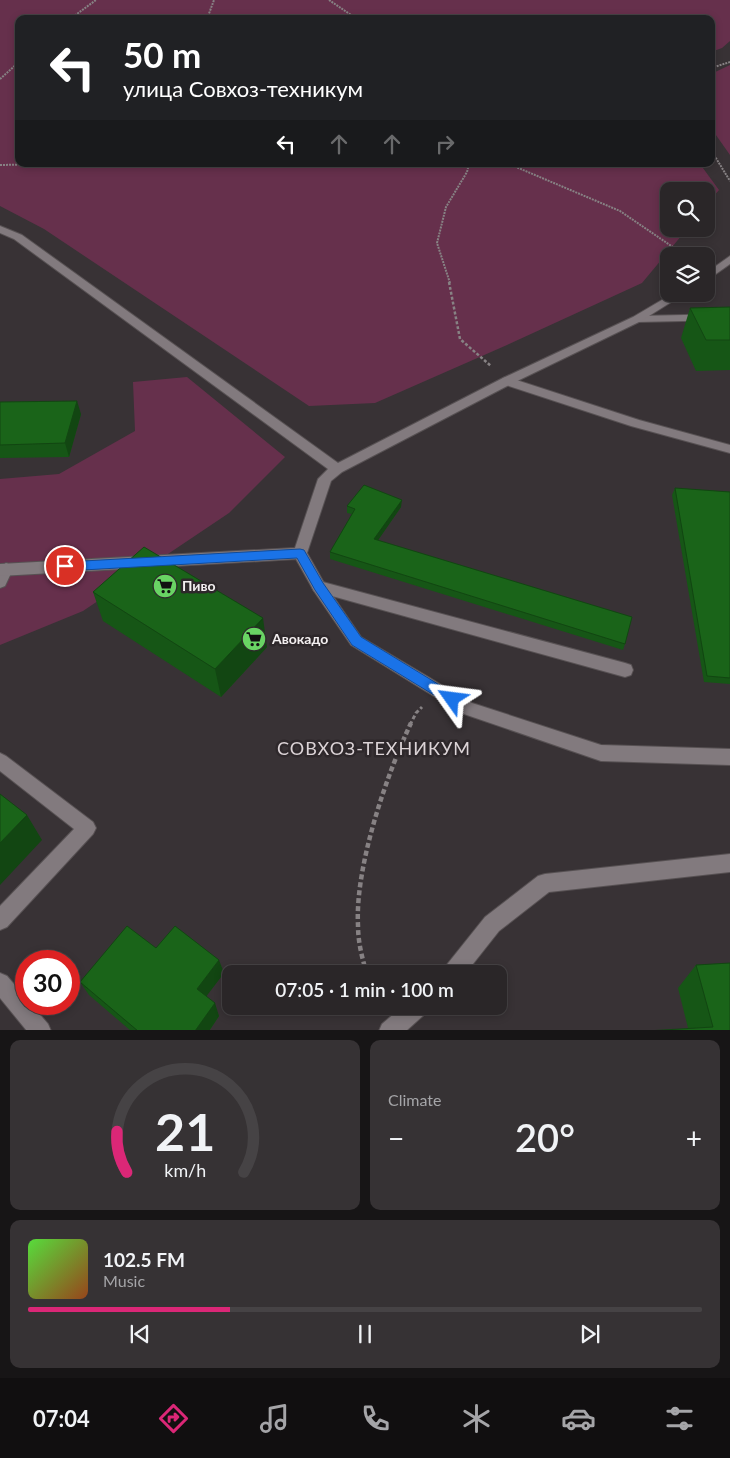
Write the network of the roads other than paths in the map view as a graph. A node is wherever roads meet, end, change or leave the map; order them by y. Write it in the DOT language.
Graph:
graph roads {
  1 [pos="0,229"];
  2 [pos="730,259"];
  3 [pos="715,271"];
  4 [pos="666,302"];
  5 [pos="730,317"];
  6 [pos="637,319"];
  7 [pos="507,381"];
  8 [pos="730,449"];
  9 [pos="337,469"];
  10 [pos="300,553"];
  11 [pos="2,574"];
  12 [pos="319,587"];
  13 [pos="625,670"];
  14 [pos="730,758"];
  15 [pos="0,761"];
  16 [pos="730,863"];
  17 [pos="0,920"];
  18 [pos="459,965"];
  19 [pos="0,983"];
  20 [pos="408,1015"];
  21 [pos="41,1030"];
  22 [pos="389,1030"];
  1 -- 9 [label="street"];
  2 -- 3 [label="street"];
  4 -- 6 [label="street"];
  5 -- 6 [label="street"];
  6 -- 7 [label="street"];
  7 -- 8 [label="street"];
  7 -- 9 [label="street"];
  9 -- 10 [label="street"];
  10 -- 11 [label="street"];
  10 -- 12 [label="street"];
  12 -- 13 [label="street"];
  12 -- 14 [label="street"];
  15 -- 17 [label="street"];
  16 -- 18 [label="street"];
  19 -- 21 [label="street"];
  20 -- 22 [label="street"];
}
